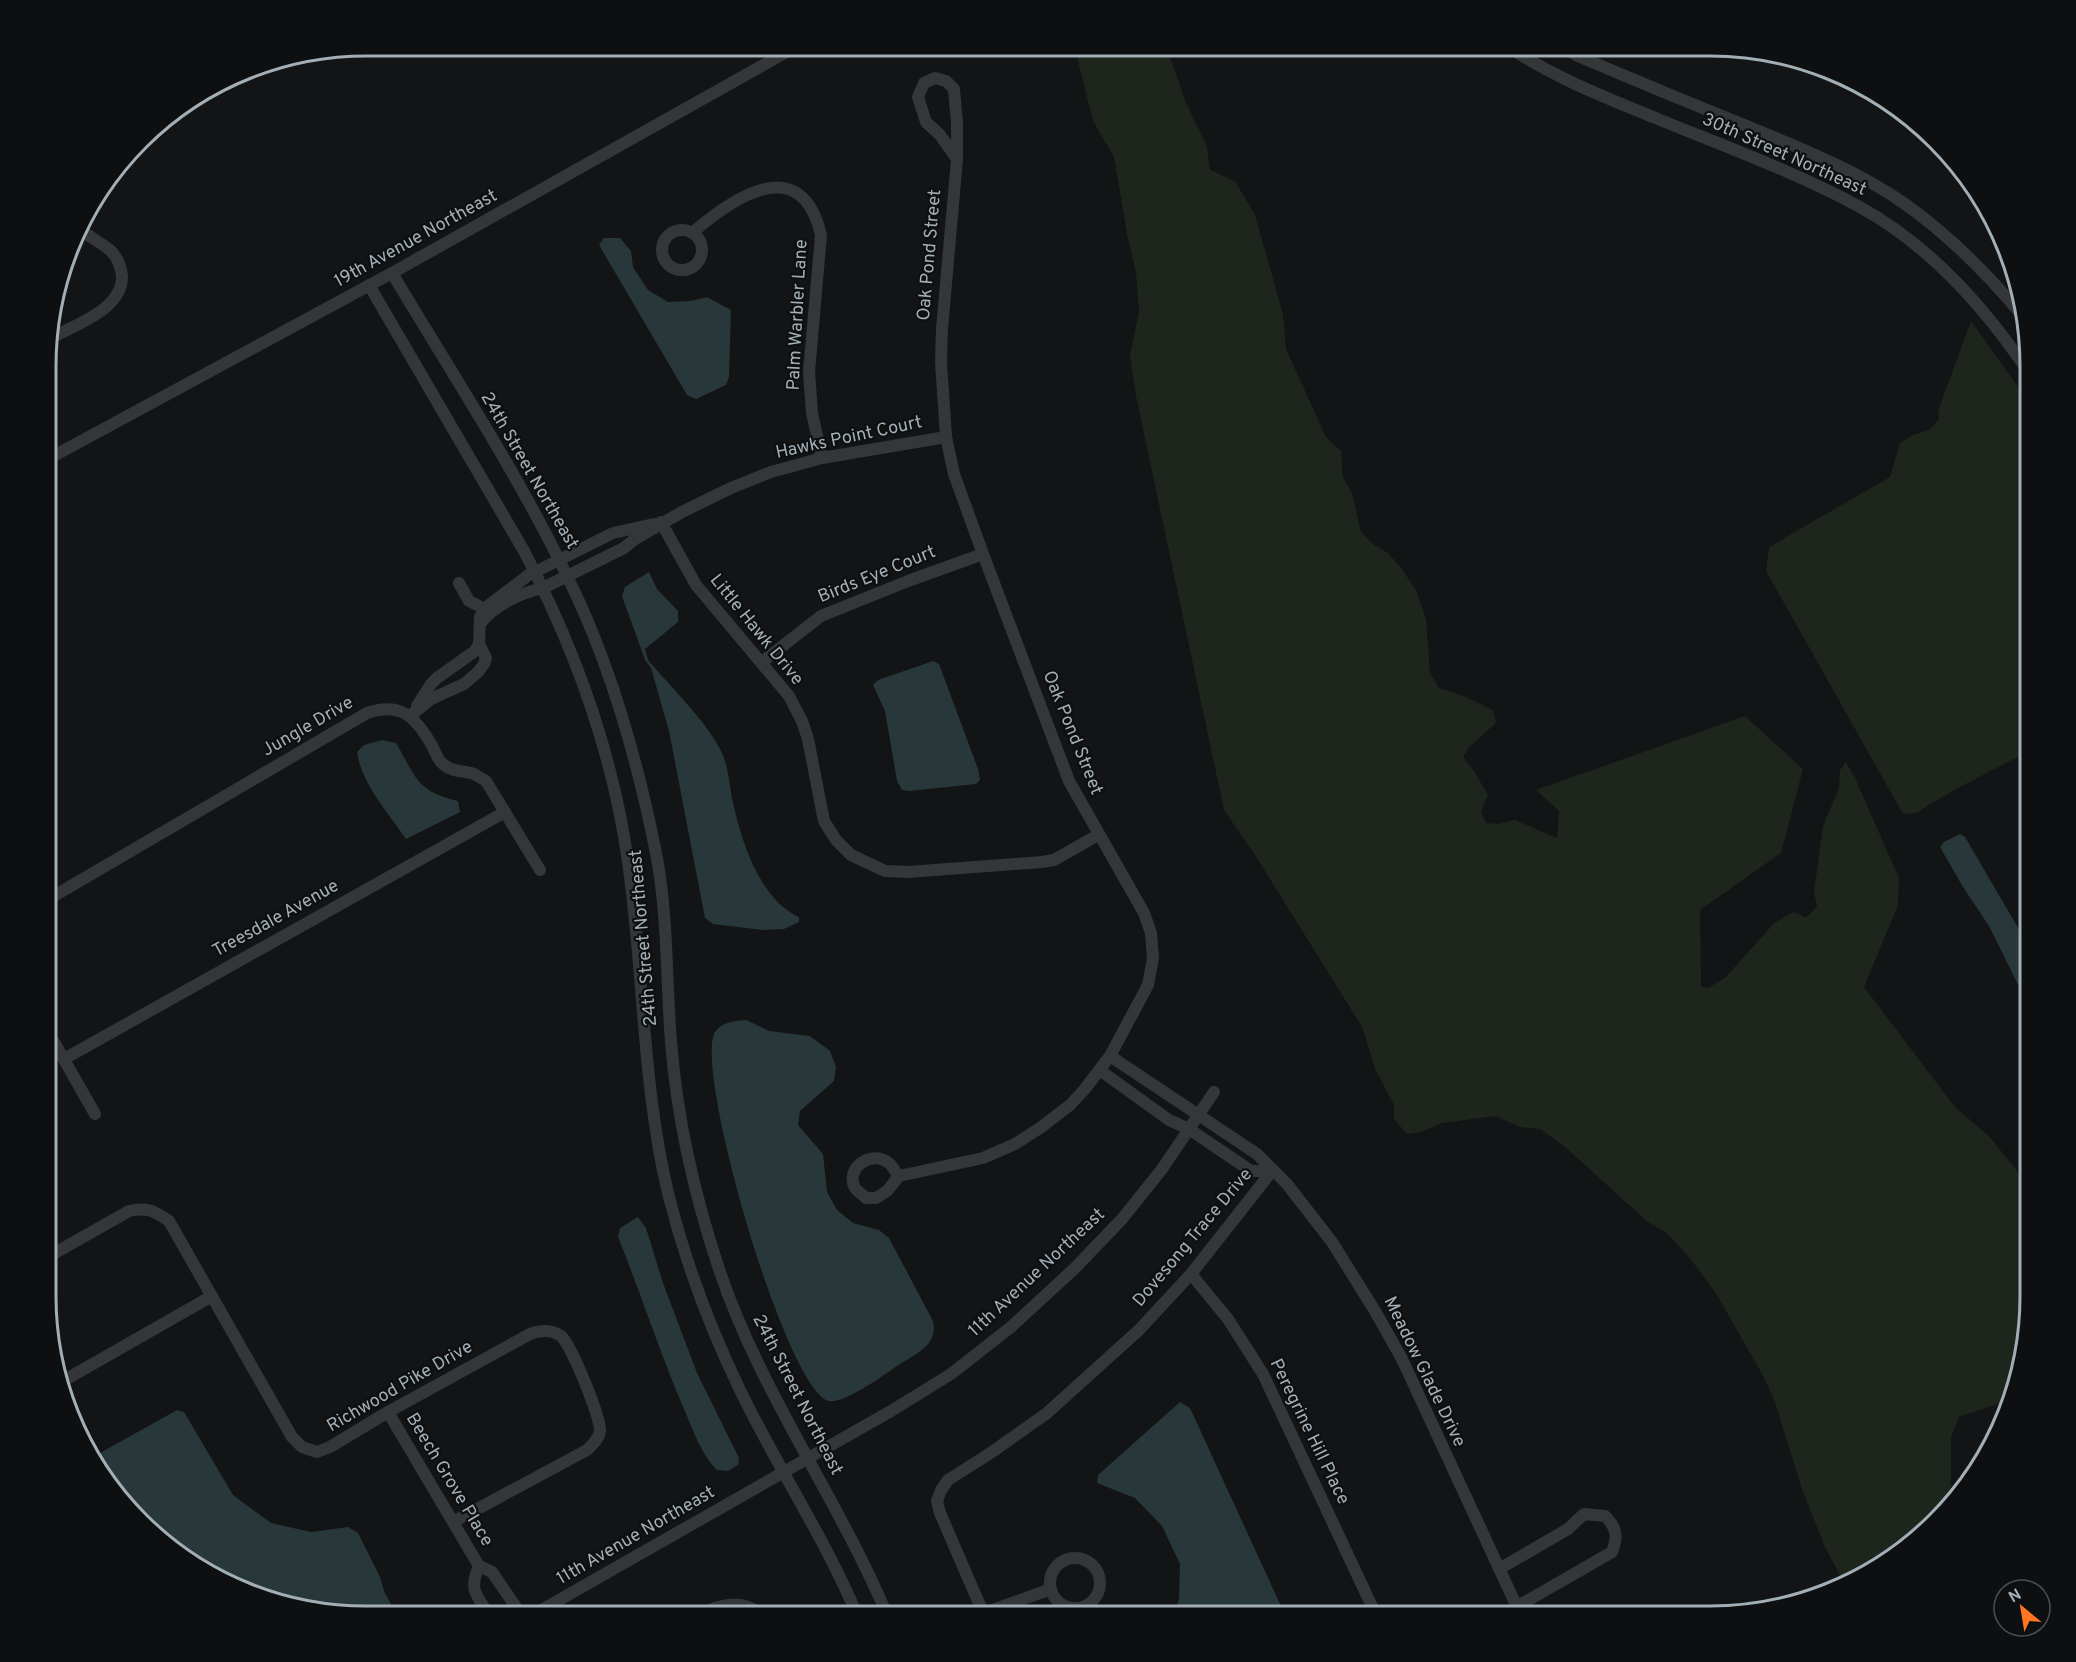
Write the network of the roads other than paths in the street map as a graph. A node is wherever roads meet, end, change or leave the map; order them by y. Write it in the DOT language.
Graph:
graph roads {
  1 [pos="779,56"];
  2 [pos="1524,56"];
  3 [pos="1578,56"];
  4 [pos="957,159"];
  5 [pos="85,233"];
  6 [pos="692,233"];
  7 [pos="392,273"];
  8 [pos="369,285"];
  9 [pos="2015,308"];
  10 [pos="57,335"];
  11 [pos="2020,360"];
  12 [pos="946,436"];
  13 [pos="56,455"];
  14 [pos="822,458"];
  15 [pos="661,522"];
  16 [pos="983,554"];
  17 [pos="559,560"];
  18 [pos="535,572"];
  19 [pos="568,576"];
  20 [pos="459,583"];
  21 [pos="543,588"];
  22 [pos="485,609"];
  23 [pos="480,624"];
  24 [pos="479,644"];
  25 [pos="762,662"];
  26 [pos="411,716"];
  27 [pos="505,812"];
  28 [pos="1098,835"];
  29 [pos="540,870"];
  30 [pos="56,895"];
  31 [pos="56,1045"];
  32 [pos="1110,1056"];
  33 [pos="64,1059"];
  34 [pos="1101,1071"];
  35 [pos="1214,1092"];
  36 [pos="95,1113"];
  37 [pos="1198,1114"];
  38 [pos="1189,1129"];
  39 [pos="1272,1171"];
  40 [pos="899,1176"];
  41 [pos="56,1252"];
  42 [pos="1191,1274"];
  43 [pos="212,1296"];
  44 [pos="66,1378"];
  45 [pos="388,1412"];
  46 [pos="808,1459"];
  47 [pos="785,1472"];
  48 [pos="453,1522"];
  49 [pos="479,1566"];
  50 [pos="1499,1569"];
  51 [pos="1051,1589"];
  52 [pos="483,1606"];
  53 [pos="515,1606"];
  54 [pos="549,1606"];
  55 [pos="721,1606"];
  56 [pos="748,1606"];
  57 [pos="853,1606"];
  58 [pos="883,1606"];
  59 [pos="981,1606"];
  60 [pos="1008,1606"];
  61 [pos="1069,1606"];
  62 [pos="1084,1606"];
  63 [pos="1372,1606"];
  64 [pos="1516,1606"];
  1 -- 7 [label="street, 19th Avenue Northeast"];
  2 -- 11 [label="street, 30th Street Northeast"];
  3 -- 9 [label="street, 30th Street Northeast"];
  4 -- 4 [label="street, Oak Pond Street"];
  4 -- 12 [label="street, Oak Pond Street"];
  5 -- 10 [label="street"];
  6 -- 14 [label="street, Palm Warbler Lane"];
  7 -- 8 [label="street, 19th Avenue Northeast"];
  7 -- 17 [label="street, 24th Street Northeast"];
  8 -- 13 [label="street, 19th Avenue Northeast"];
  8 -- 18 [label="street, 24th Street Northeast"];
  12 -- 14 [label="street, Hawks Point Court"];
  12 -- 16 [label="street, Oak Pond Street"];
  14 -- 15 [label="street, Hawks Point Court"];
  15 -- 17 [label="street, Hawks Point Court"];
  15 -- 19 [label="street, Hawks Point Court"];
  15 -- 25 [label="street, Little Hawk Drive"];
  16 -- 25 [label="street, Birds Eye Court"];
  16 -- 28 [label="street, Oak Pond Street"];
  17 -- 18 [label="street, Hawks Point Court"];
  17 -- 19 [label="street, 24th Street Northeast"];
  18 -- 21 [label="street, 24th Street Northeast"];
  18 -- 22 [label="street, Hawks Point Court"];
  19 -- 21 [label="street, Hawks Point Court"];
  19 -- 46 [label="street, 24th Street Northeast"];
  20 -- 22 [label="street"];
  21 -- 23 [label="street, Hawks Point Court"];
  21 -- 47 [label="street, 24th Street Northeast"];
  22 -- 23 [label="street"];
  23 -- 24 [label="street"];
  24 -- 26 [label="street"];
  24 -- 26 [label="street"];
  25 -- 28 [label="street, Little Hawk Drive"];
  26 -- 27 [label="street"];
  26 -- 30 [label="street, Jungle Drive"];
  27 -- 29 [label="street"];
  27 -- 33 [label="street, Treesdale Avenue"];
  28 -- 32 [label="street, Oak Pond Street"];
  31 -- 33 [label="street"];
  32 -- 34 [label="street, Oak Pond Street"];
  32 -- 37 [label="street, Meadow Glade Drive"];
  33 -- 36 [label="street"];
  34 -- 38 [label="street"];
  34 -- 40 [label="street, Oak Pond Street"];
  35 -- 37 [label="street, 11th Avenue Northeast"];
  37 -- 38 [label="street, 11th Avenue Northeast"];
  37 -- 39 [label="street, Meadow Glade Drive"];
  38 -- 39 [label="street"];
  38 -- 46 [label="street, 11th Avenue Northeast"];
  39 -- 42 [label="street, Dovesong Trace Drive"];
  39 -- 50 [label="street, Meadow Glade Drive"];
  41 -- 43 [label="street, Richwood Pike Drive"];
  42 -- 59 [label="street, Dovesong Trace Drive"];
  42 -- 63 [label="street, Peregrine Hill Place"];
  43 -- 44 [label="street"];
  43 -- 45 [label="street, Richwood Pike Drive"];
  45 -- 48 [label="street, Beech Grove Place"];
  45 -- 48 [label="street, Richwood Pike Drive"];
  46 -- 47 [label="street, 11th Avenue Northeast"];
  46 -- 58 [label="street, 24th Street Northeast"];
  47 -- 54 [label="street, 11th Avenue Northeast"];
  47 -- 57 [label="street, 24th Street Northeast"];
  48 -- 49 [label="street, Beech Grove Place"];
  49 -- 52 [label="street, Beech Grove Place"];
  49 -- 53 [label="street, Beech Grove Place"];
  50 -- 64 [label="street, Meadow Glade Drive"];
  50 -- 64 [label="street"];
  51 -- 60 [label="street"];
  51 -- 61 [label="street"];
  51 -- 62 [label="street"];
  55 -- 56 [label="street"];
}
